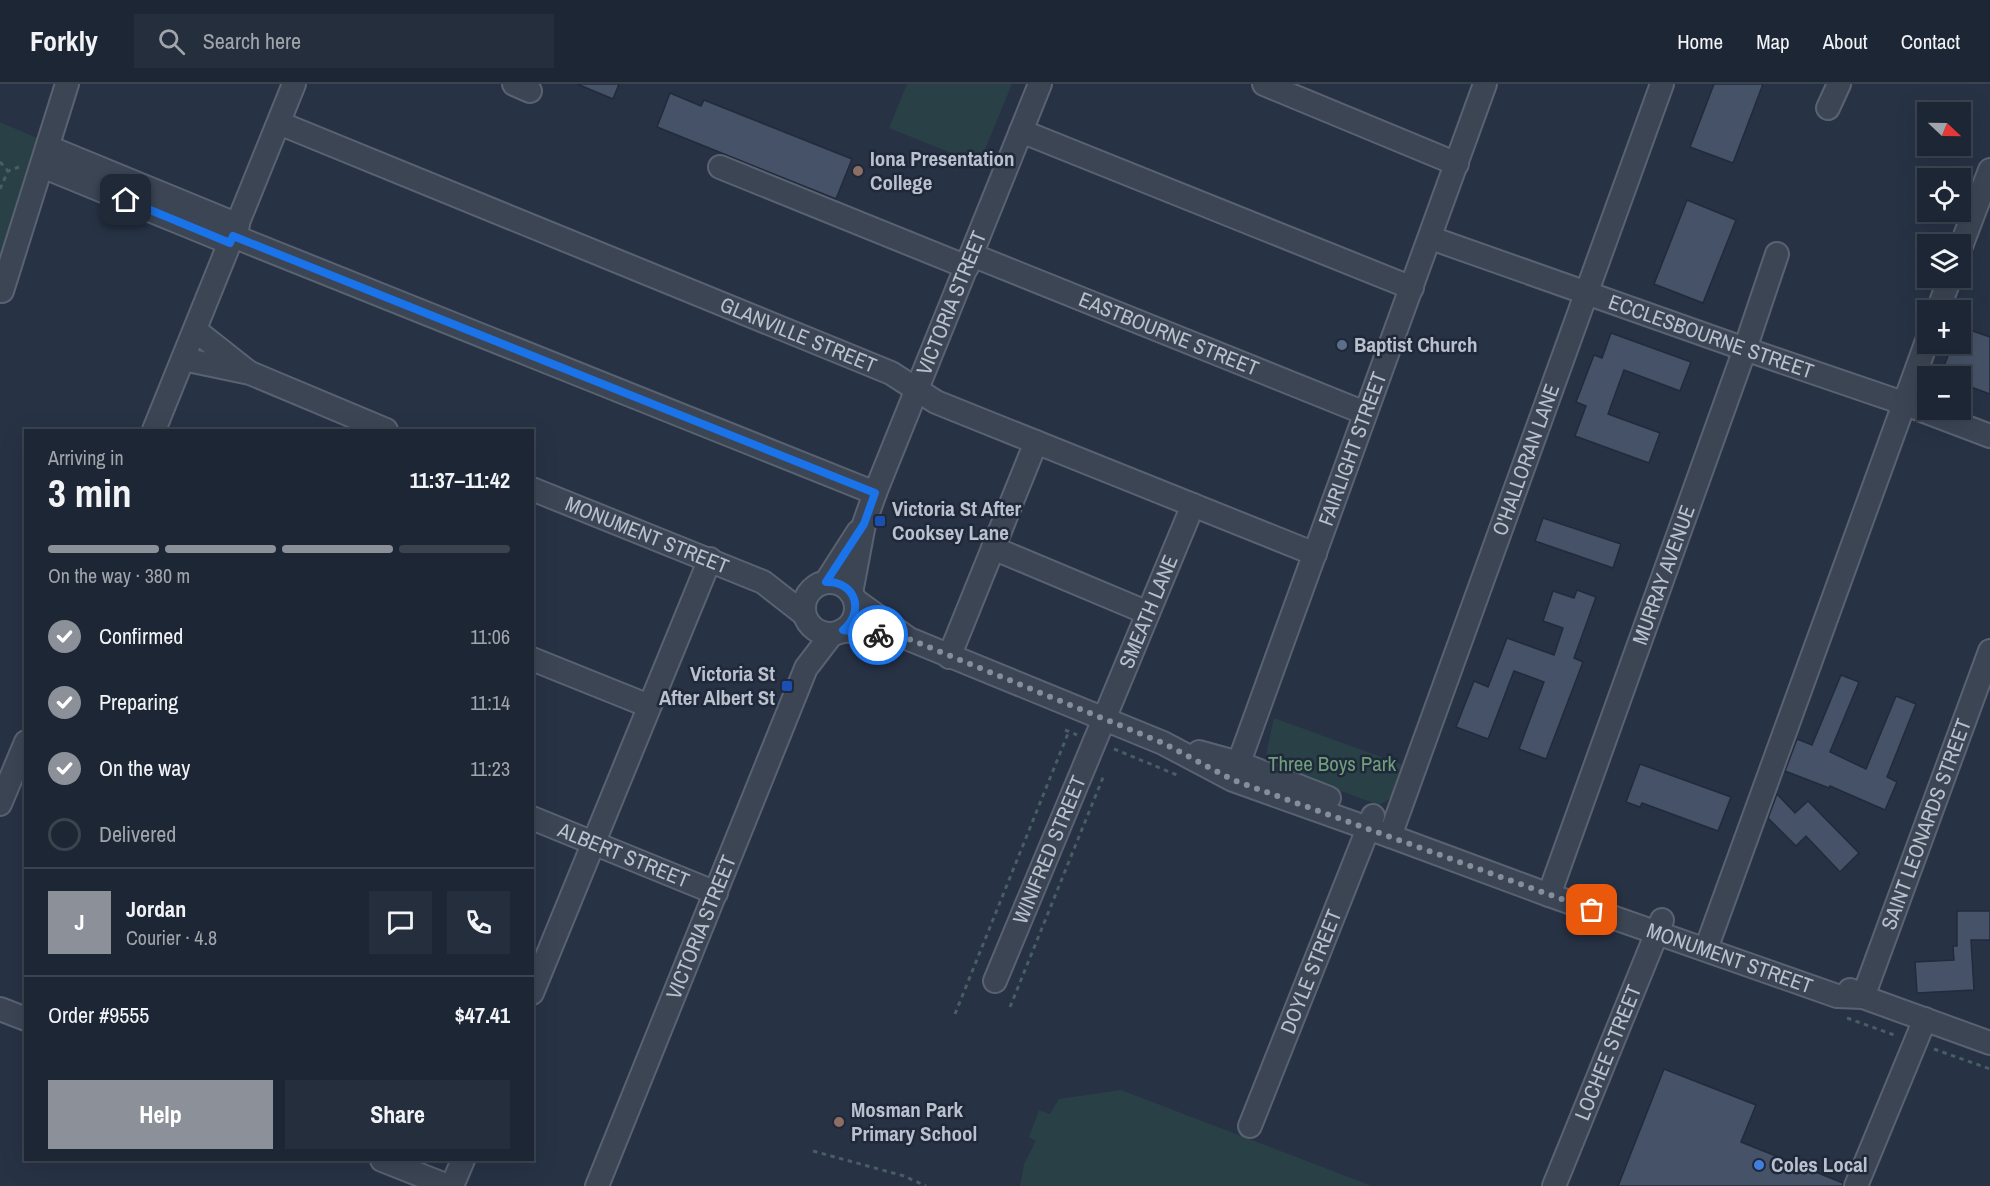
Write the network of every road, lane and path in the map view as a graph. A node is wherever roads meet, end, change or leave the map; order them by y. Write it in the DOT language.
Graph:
graph roads {
  1 [pos="68,84"];
  2 [pos="294,84"];
  3 [pos="1040,84"];
  4 [pos="1264,84"];
  5 [pos="1485,84"];
  6 [pos="1662,84"];
  7 [pos="1839,84"];
  8 [pos="1828,108"];
  9 [pos="279,123"];
  10 [pos="1022,131"];
  11 [pos="45,157"];
  12 [pos="0,162"];
  13 [pos="1457,164"];
  14 [pos="720,167"];
  15 [pos="1990,170"];
  16 [pos="8,171"];
  17 [pos="234,234"];
  18 [pos="1966,234"];
  19 [pos="1431,238"];
  20 [pos="1777,254"];
  21 [pos="969,261"];
  22 [pos="1412,288"];
  23 [pos="2,291"];
  24 [pos="1586,294"];
  25 [pos="195,330"];
  26 [pos="1745,349"];
  27 [pos="1922,354"];
  28 [pos="183,360"];
  29 [pos="250,373"];
  30 [pos="916,389"];
  31 [pos="1904,403"];
  32 [pos="1365,413"];
  33 [pos="154,429"];
  34 [pos="384,429"];
  35 [pos="1990,436"];
  36 [pos="1036,442"];
  37 [pos="534,490"];
  38 [pos="875,493"];
  39 [pos="1193,505"];
  40 [pos="864,524"];
  41 [pos="993,548"];
  42 [pos="1315,554"];
  43 [pos="710,559"];
  44 [pos="764,582"];
  45 [pos="821,584"];
  46 [pos="853,596"];
  47 [pos="1148,613"];
  48 [pos="807,620"];
  49 [pos="837,632"];
  50 [pos="909,639"];
  51 [pos="1990,651"];
  52 [pos="949,657"];
  53 [pos="534,660"];
  54 [pos="806,668"];
  55 [pos="649,706"];
  56 [pos="1103,718"];
  57 [pos="1094,741"];
  58 [pos="24,747"];
  59 [pos="1106,771"];
  60 [pos="1236,771"];
  61 [pos="1177,775"];
  62 [pos="0,804"];
  63 [pos="534,819"];
  64 [pos="1370,822"];
  65 [pos="1393,829"];
  66 [pos="594,843"];
  67 [pos="1551,889"];
  68 [pos="716,893"];
  69 [pos="1659,926"];
  70 [pos="1708,943"];
  71 [pos="995,981"];
  72 [pos="534,988"];
  73 [pos="1863,996"];
  74 [pos="1010,1007"];
  75 [pos="0,1009"];
  76 [pos="955,1014"];
  77 [pos="24,1017"];
  78 [pos="1844,1017"];
  79 [pos="1925,1019"];
  80 [pos="1915,1042"];
  81 [pos="1990,1043"];
  82 [pos="1990,1069"];
  83 [pos="1250,1126"];
  84 [pos="813,1151"];
  85 [pos="384,1161"];
  86 [pos="462,1161"];
  87 [pos="450,1186"];
  88 [pos="597,1186"];
  89 [pos="926,1186"];
  90 [pos="1554,1186"];
  91 [pos="1856,1186"];
  1 -- 11 [label="street"];
  2 -- 9 [label="street"];
  3 -- 10 [label="street, VICTORIA STREET"];
  4 -- 13 [label="street"];
  5 -- 13 [label="street, FAIRLIGHT STREET"];
  6 -- 24 [label="street, O'HALLORAN LANE"];
  7 -- 8 [label="street"];
  9 -- 17 [label="street"];
  9 -- 30 [label="street, GLANVILLE STREET"];
  10 -- 21 [label="street, VICTORIA STREET"];
  10 -- 22 [label="street"];
  11 -- 17 [label="street"];
  11 -- 23 [label="street"];
  12 -- 16 [label="path"];
  13 -- 19 [label="street, FAIRLIGHT STREET"];
  14 -- 21 [label="street, EASTBOURNE STREET"];
  15 -- 18 [label="street"];
  17 -- 25 [label="street"];
  17 -- 38 [label="street"];
  19 -- 22 [label="street, FAIRLIGHT STREET"];
  19 -- 24 [label="street, ECCLESBOURNE STREET"];
  20 -- 26 [label="street, MURRAY AVENUE"];
  21 -- 30 [label="street, VICTORIA STREET"];
  21 -- 32 [label="street, EASTBOURNE STREET"];
  22 -- 32 [label="street, FAIRLIGHT STREET"];
  24 -- 26 [label="street, ECCLESBOURNE STREET"];
  24 -- 65 [label="street, O'HALLORAN LANE"];
  25 -- 28 [label="street"];
  25 -- 29 [label="street"];
  26 -- 31 [label="street, ECCLESBOURNE STREET"];
  26 -- 67 [label="street, MURRAY AVENUE"];
  27 -- 31 [label="street"];
  28 -- 29 [label="street"];
  28 -- 33 [label="street"];
  29 -- 34 [label="street"];
  30 -- 36 [label="street, GLANVILLE STREET"];
  30 -- 38 [label="street, VICTORIA STREET"];
  31 -- 35 [label="street, ECCLESBOURNE STREET"];
  31 -- 70 [label="street"];
  32 -- 42 [label="street, FAIRLIGHT STREET"];
  36 -- 39 [label="street, GLANVILLE STREET"];
  36 -- 41 [label="street"];
  37 -- 43 [label="street, MONUMENT STREET"];
  38 -- 40 [label="street, VICTORIA STREET"];
  39 -- 42 [label="street, GLANVILLE STREET"];
  39 -- 47 [label="street, SMEATH LANE"];
  40 -- 45 [label="street, VICTORIA STREET"];
  40 -- 46 [label="street, VICTORIA STREET"];
  41 -- 47 [label="street"];
  41 -- 52 [label="street"];
  42 -- 60 [label="street, FAIRLIGHT STREET"];
  43 -- 44 [label="street, MONUMENT STREET"];
  43 -- 55 [label="street"];
  44 -- 45 [label="street, MONUMENT STREET"];
  44 -- 48 [label="street, MONUMENT STREET"];
  45 -- 46 [label="street"];
  45 -- 48 [label="street"];
  46 -- 49 [label="street"];
  46 -- 50 [label="street, MONUMENT STREET"];
  47 -- 56 [label="street, SMEATH LANE"];
  48 -- 49 [label="street"];
  48 -- 54 [label="street, VICTORIA STREET"];
  49 -- 50 [label="street, MONUMENT STREET"];
  49 -- 54 [label="street, VICTORIA STREET"];
  50 -- 52 [label="street, MONUMENT STREET"];
  51 -- 73 [label="street, SAINT LEONARDS STREET"];
  52 -- 56 [label="street, MONUMENT STREET"];
  53 -- 55 [label="street"];
  54 -- 68 [label="street, VICTORIA STREET"];
  55 -- 66 [label="street"];
  56 -- 57 [label="street, WINIFRED STREET"];
  56 -- 60 [label="street, MONUMENT STREET"];
  57 -- 61 [label="path"];
  57 -- 71 [label="street, WINIFRED STREET"];
  57 -- 76 [label="path"];
  58 -- 62 [label="street"];
  59 -- 74 [label="path"];
  60 -- 64 [label="street, MONUMENT STREET"];
  63 -- 66 [label="street, ALBERT STREET"];
  64 -- 65 [label="street, MONUMENT STREET"];
  64 -- 83 [label="street, DOYLE STREET"];
  65 -- 67 [label="street, MONUMENT STREET"];
  66 -- 68 [label="street, ALBERT STREET"];
  66 -- 72 [label="street"];
  67 -- 69 [label="street, MONUMENT STREET"];
  68 -- 88 [label="street, VICTORIA STREET"];
  69 -- 70 [label="street, MONUMENT STREET"];
  69 -- 90 [label="street, LOCHEE STREET"];
  70 -- 73 [label="street, MONUMENT STREET"];
  73 -- 79 [label="street, MONUMENT STREET"];
  75 -- 77 [label="street"];
  78 -- 80 [label="path"];
  79 -- 80 [label="street"];
  79 -- 81 [label="street, MONUMENT STREET"];
  80 -- 82 [label="path"];
  80 -- 91 [label="street"];
  84 -- 89 [label="path"];
  85 -- 87 [label="street"];
  86 -- 87 [label="street"];
}
